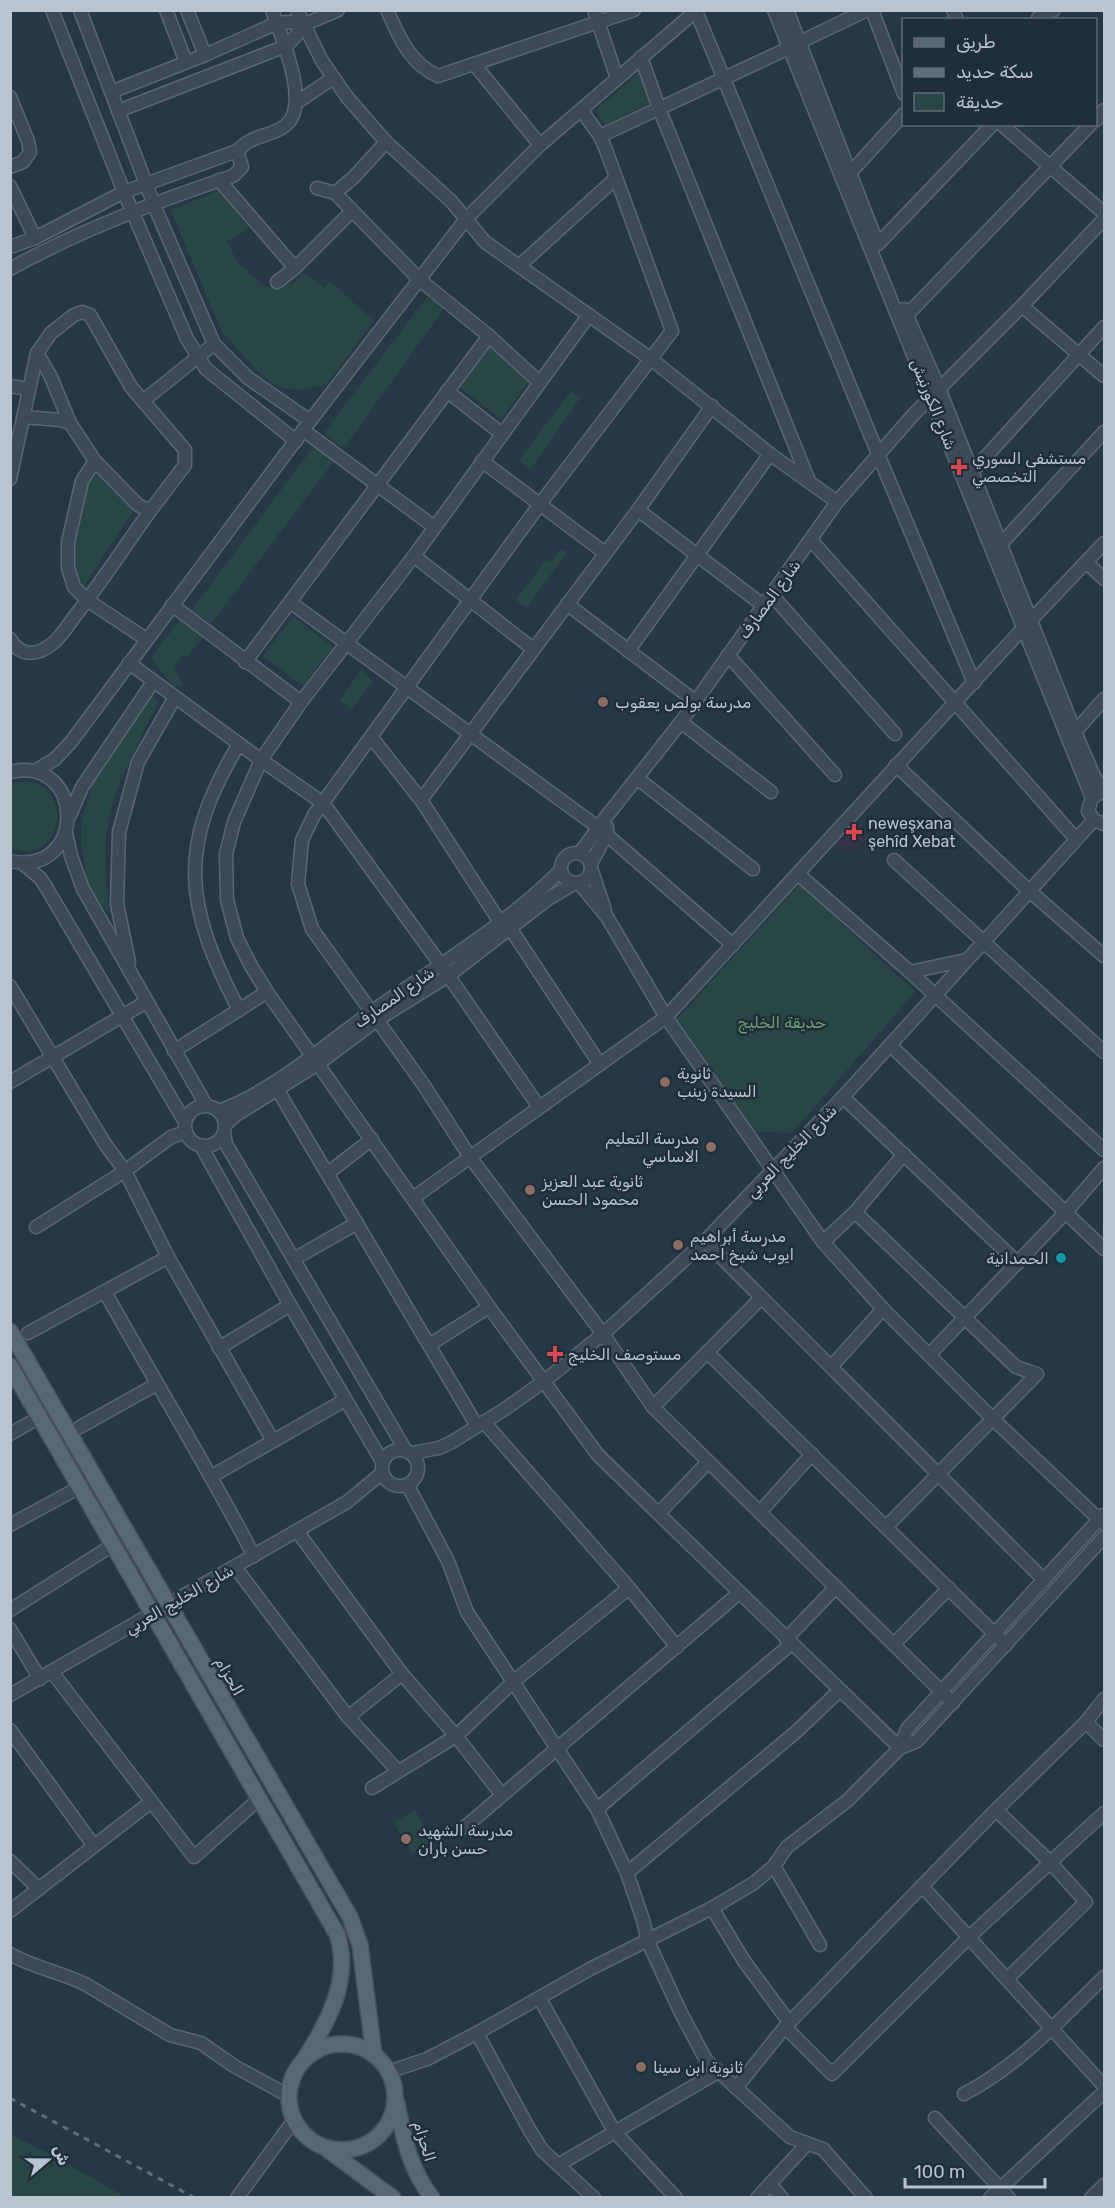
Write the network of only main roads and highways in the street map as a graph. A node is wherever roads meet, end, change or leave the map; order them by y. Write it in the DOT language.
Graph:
graph roads {
  1 [pos="10,1331"];
  2 [pos="10,1366"];
  3 [pos="374,2055"];
  4 [pos="304,2060"];
  5 [pos="394,2091"];
  6 [pos="325,2148"];
  7 [pos="393,2198"];
  8 [pos="432,2198"];
  1 -- 3 [label="main road, الحزام"];
  2 -- 4 [label="main road"];
  3 -- 4 [label="main road"];
  3 -- 5 [label="main road"];
  4 -- 6 [label="main road"];
  5 -- 6 [label="main road"];
  5 -- 8 [label="main road, الحزام"];
  6 -- 7 [label="main road"];
}
